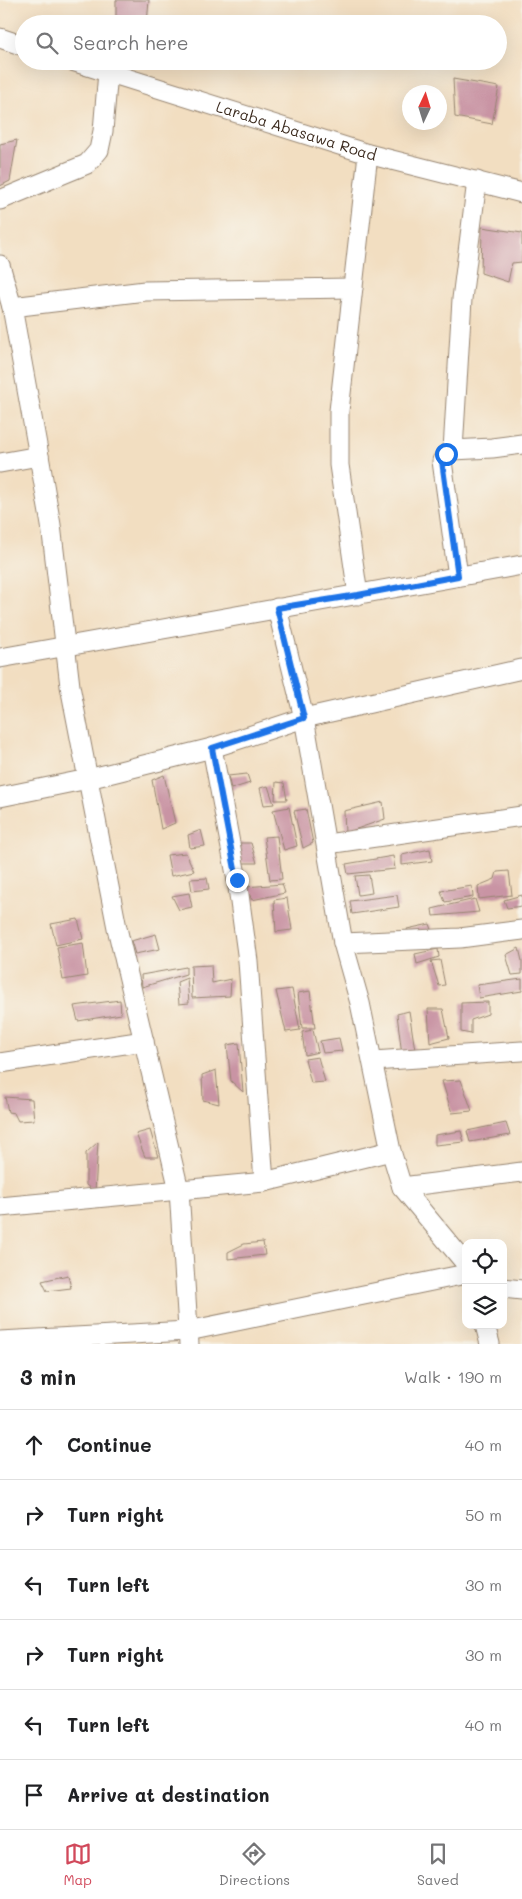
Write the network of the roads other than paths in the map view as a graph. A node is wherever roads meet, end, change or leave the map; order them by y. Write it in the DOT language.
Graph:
graph roads {
  1 [pos="0,38"];
  2 [pos="15,43"];
  3 [pos="101,70"];
  4 [pos="108,72"];
  5 [pos="368,154"];
  6 [pos="477,182"];
  7 [pos="522,193"];
  8 [pos="0,200"];
  9 [pos="0,265"];
  10 [pos="353,288"];
  11 [pos="12,307"];
  12 [pos="522,444"];
  13 [pos="453,450"];
  14 [pos="39,456"];
  15 [pos="0,463"];
  16 [pos="522,565"];
  17 [pos="458,576"];
  18 [pos="358,595"];
  19 [pos="277,608"];
  20 [pos="64,646"];
  21 [pos="0,658"];
  22 [pos="522,669"];
  23 [pos="304,718"];
  24 [pos="212,748"];
  25 [pos="88,779"];
  26 [pos="0,797"];
  27 [pos="522,816"];
  28 [pos="327,844"];
  29 [pos="522,930"];
  30 [pos="343,943"];
  31 [pos="144,1041"];
  32 [pos="522,1051"];
  33 [pos="373,1061"];
  34 [pos="0,1063"];
  35 [pos="391,1152"];
  36 [pos="522,1172"];
  37 [pos="264,1182"];
  38 [pos="402,1187"];
  39 [pos="179,1190"];
  40 [pos="0,1207"];
  41 [pos="462,1259"];
  42 [pos="462,1275"];
  43 [pos="507,1288"];
  44 [pos="522,1290"];
  45 [pos="487,1329"];
  46 [pos="189,1337"];
  47 [pos="0,1341"];
  48 [pos="490,1344"];
  1 -- 2 [label="street"];
  3 -- 4 [label="street, Laraba Abasawa Road"];
  4 -- 5 [label="street, Laraba Abasawa Road"];
  4 -- 8 [label="street"];
  5 -- 6 [label="street, Laraba Abasawa Road"];
  5 -- 10 [label="street"];
  6 -- 7 [label="street, Laraba Abasawa Road"];
  6 -- 13 [label="street"];
  9 -- 11 [label="street"];
  10 -- 11 [label="street"];
  10 -- 18 [label="street"];
  11 -- 14 [label="street"];
  12 -- 13 [label="street"];
  13 -- 17 [label="street"];
  14 -- 15 [label="street"];
  14 -- 20 [label="street"];
  16 -- 17 [label="street"];
  17 -- 18 [label="street"];
  18 -- 19 [label="street"];
  19 -- 20 [label="street"];
  19 -- 23 [label="street"];
  20 -- 21 [label="street"];
  20 -- 25 [label="street"];
  22 -- 23 [label="street"];
  23 -- 24 [label="street"];
  23 -- 28 [label="street"];
  24 -- 25 [label="street"];
  24 -- 37 [label="street"];
  25 -- 26 [label="street"];
  25 -- 31 [label="street"];
  27 -- 28 [label="street"];
  28 -- 30 [label="street"];
  29 -- 30 [label="street"];
  30 -- 33 [label="street"];
  31 -- 34 [label="street"];
  31 -- 39 [label="street"];
  32 -- 33 [label="street"];
  33 -- 35 [label="street"];
  35 -- 37 [label="street"];
  35 -- 38 [label="street"];
  36 -- 38 [label="street"];
  37 -- 39 [label="street"];
  38 -- 41 [label="street"];
  39 -- 40 [label="street"];
  39 -- 46 [label="street"];
  42 -- 46 [label="street"];
  43 -- 44 [label="street"];
  45 -- 48 [label="street"];
  46 -- 47 [label="street"];
}
